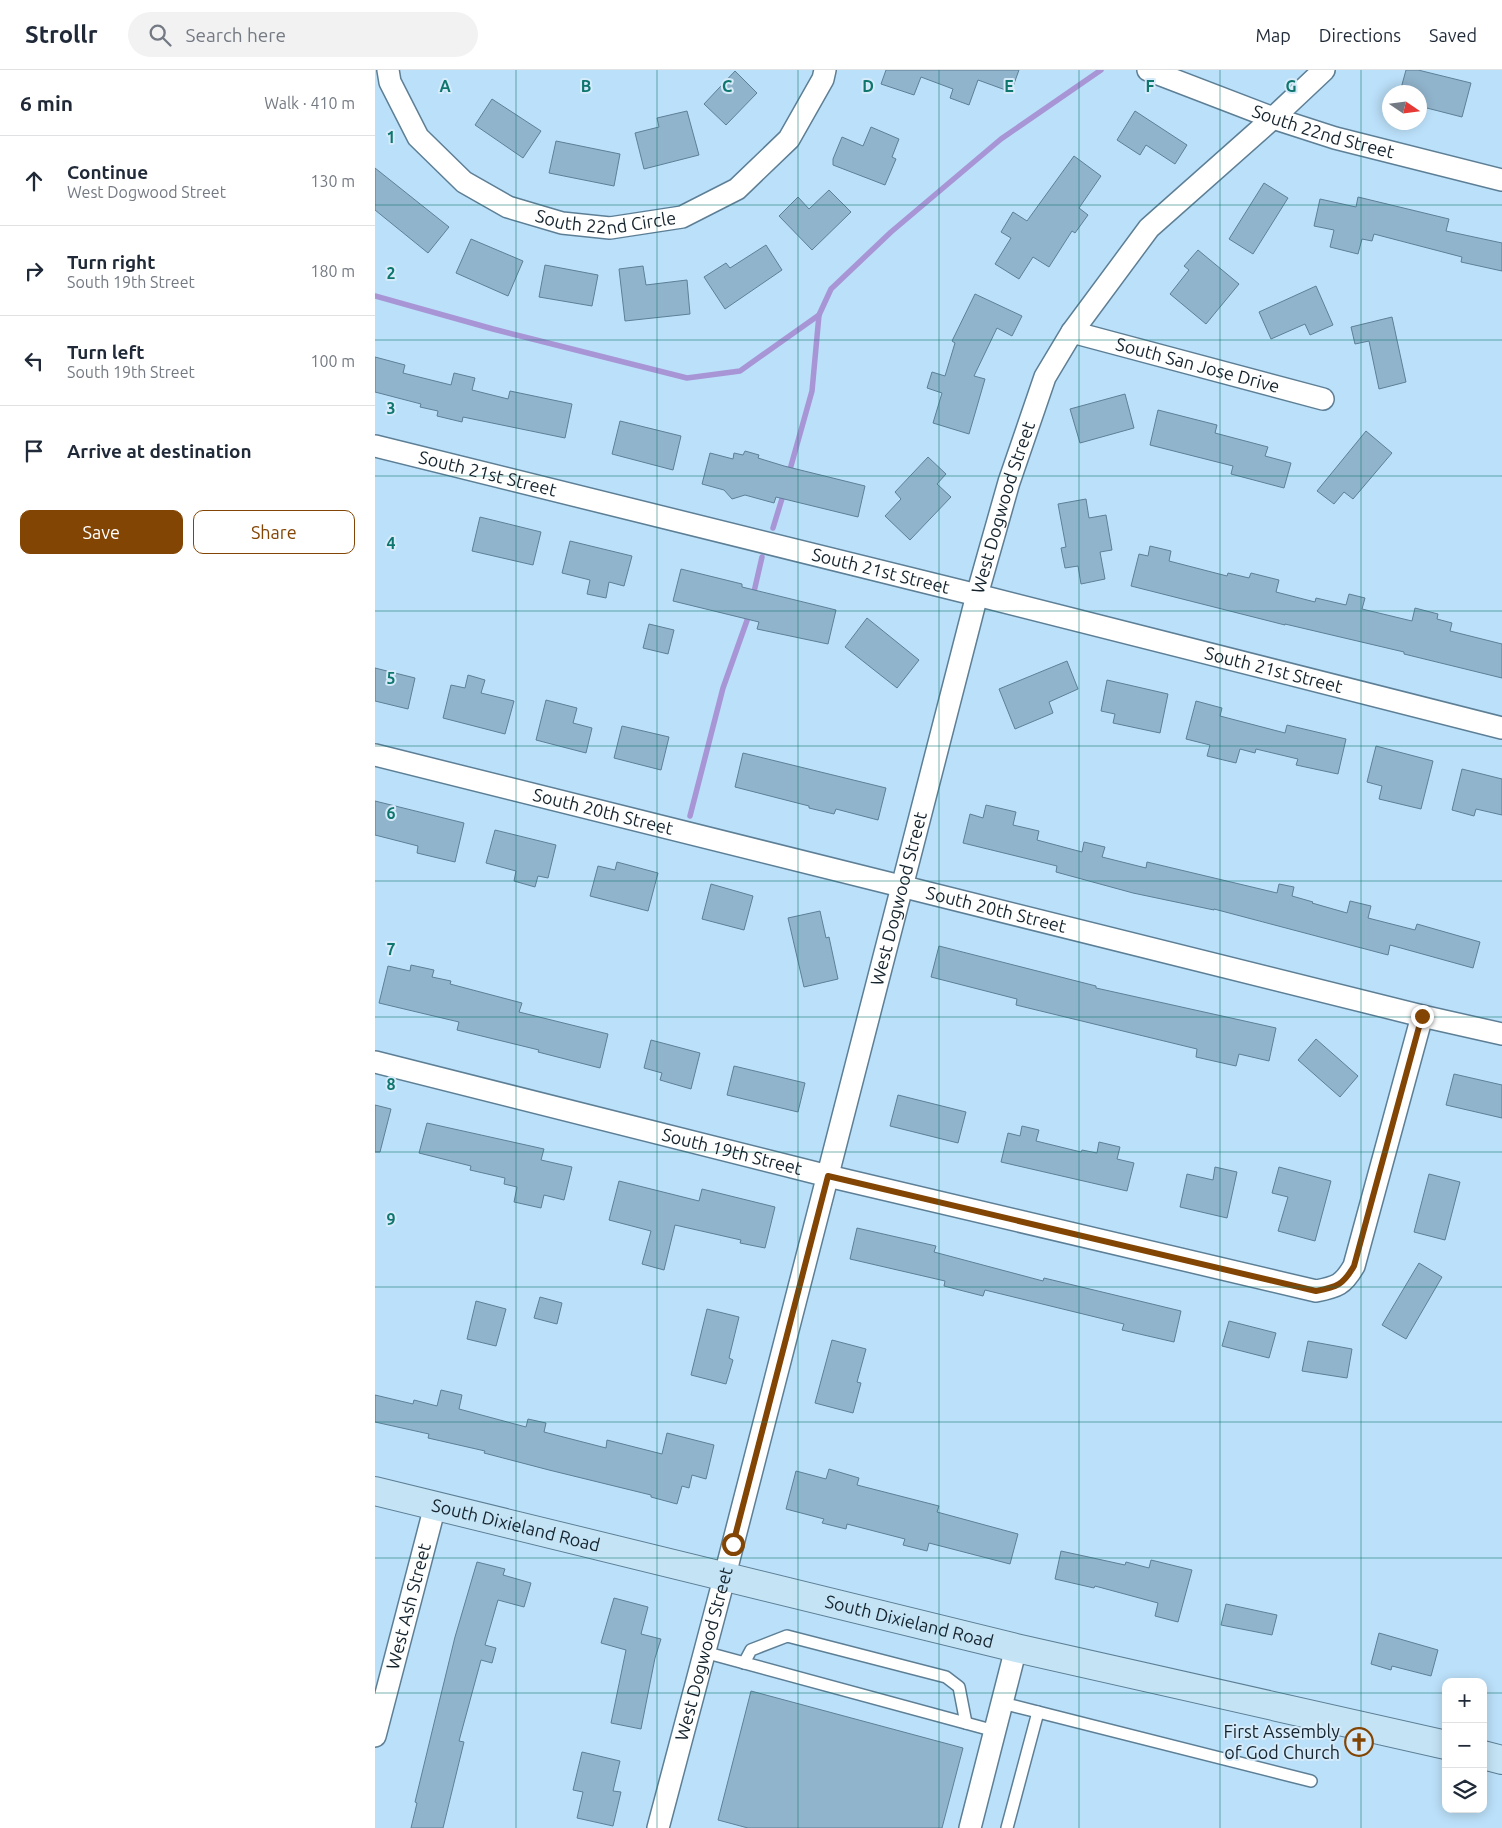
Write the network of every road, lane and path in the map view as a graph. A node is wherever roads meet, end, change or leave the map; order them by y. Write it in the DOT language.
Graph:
graph roads {
  1 [pos="388,70"];
  2 [pos="825,70"];
  3 [pos="1148,70"];
  4 [pos="1325,70"];
  5 [pos="1273,118"];
  6 [pos="1502,180"];
  7 [pos="1072,332"];
  8 [pos="1323,399"];
  9 [pos="375,446"];
  10 [pos="977,595"];
  11 [pos="1502,728"];
  12 [pos="375,755"];
  13 [pos="903,885"];
  14 [pos="1422,1016"];
  15 [pos="1502,1034"];
  16 [pos="375,1062"];
  17 [pos="828,1176"];
  18 [pos="375,1491"];
  19 [pos="435,1506"];
  20 [pos="725,1575"];
  21 [pos="1016,1648"];
  22 [pos="704,1652"];
  23 [pos="744,1663"];
  24 [pos="1002,1703"];
  25 [pos="1038,1712"];
  26 [pos="966,1723"];
  27 [pos="995,1731"];
  28 [pos="375,1736"];
  29 [pos="1442,1744"];
  30 [pos="1487,1756"];
  31 [pos="1502,1760"];
  32 [pos="1311,1781"];
  33 [pos="658,1828"];
  34 [pos="970,1828"];
  35 [pos="1007,1828"];
  1 -- 2 [label="street, South 22nd Circle"];
  3 -- 5 [label="street, South 22nd Street"];
  4 -- 5 [label="street, West Dogwood Street"];
  5 -- 6 [label="street, South 22nd Street"];
  5 -- 7 [label="street, West Dogwood Street"];
  7 -- 8 [label="street, South San Jose Drive"];
  7 -- 10 [label="street, West Dogwood Street"];
  9 -- 10 [label="street, South 21st Street"];
  10 -- 11 [label="street, South 21st Street"];
  10 -- 13 [label="street, West Dogwood Street"];
  12 -- 13 [label="street, South 20th Street"];
  13 -- 14 [label="street, South 20th Street"];
  13 -- 17 [label="street, West Dogwood Street"];
  14 -- 15 [label="street, South 20th Street"];
  14 -- 17 [label="street, South 19th Street"];
  16 -- 17 [label="street, South 19th Street"];
  17 -- 20 [label="street, West Dogwood Street"];
  18 -- 19 [label="main road, South Dixieland Road"];
  19 -- 20 [label="main road, South Dixieland Road"];
  19 -- 28 [label="street, West Ash Street"];
  20 -- 21 [label="main road, South Dixieland Road"];
  20 -- 22 [label="street, West Dogwood Street"];
  21 -- 24 [label="street"];
  21 -- 29 [label="main road, South Dixieland Road"];
  22 -- 23 [label="lane"];
  22 -- 33 [label="street, West Dogwood Street"];
  23 -- 26 [label="lane"];
  23 -- 26 [label="lane"];
  24 -- 25 [label="lane"];
  24 -- 27 [label="street"];
  25 -- 32 [label="lane"];
  25 -- 35 [label="lane"];
  26 -- 27 [label="lane"];
  27 -- 34 [label="street"];
  30 -- 31 [label="main road"];
}
